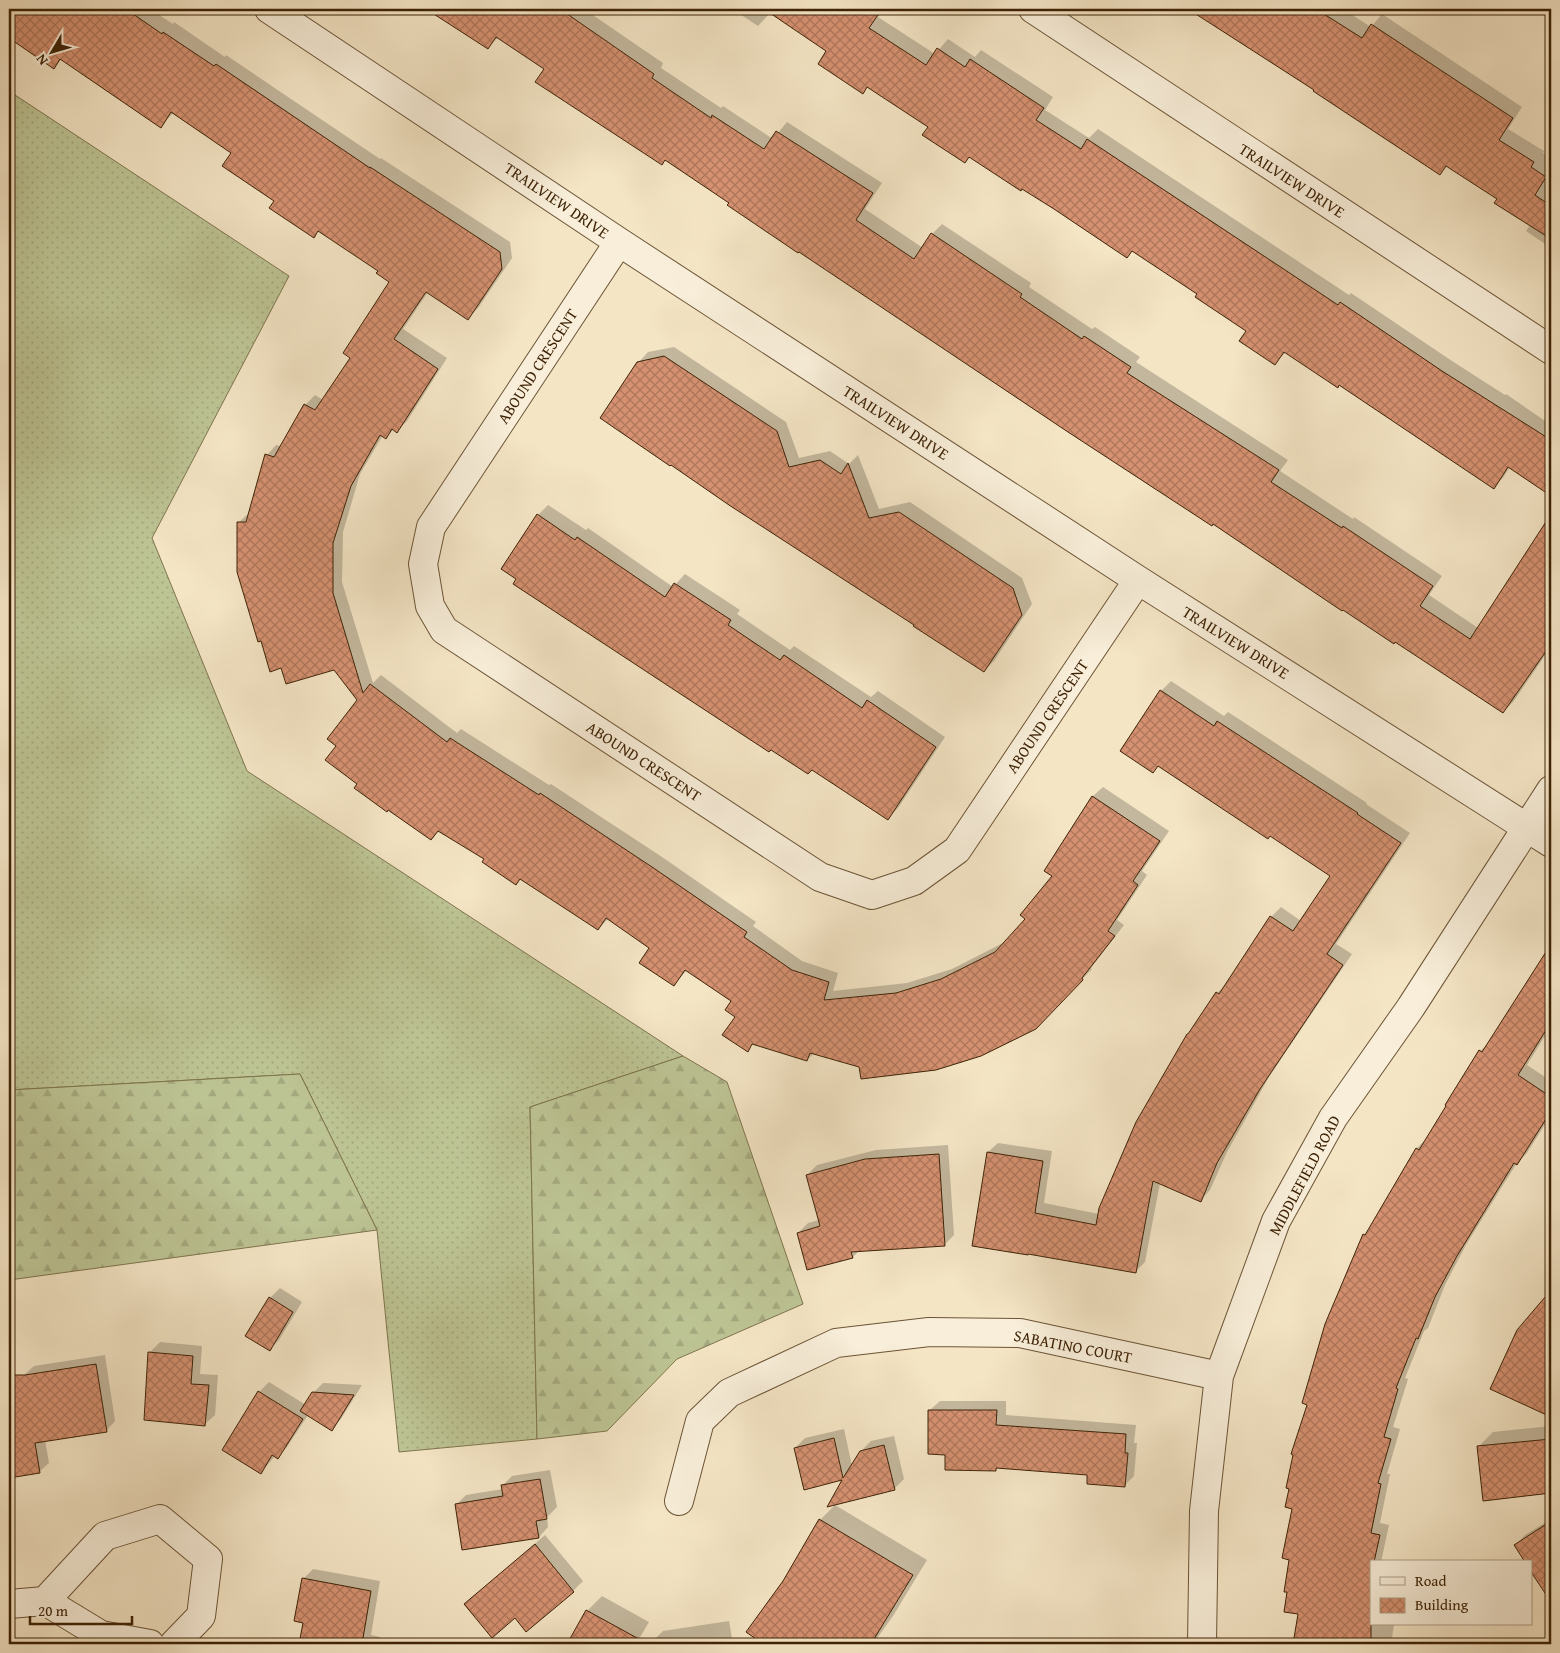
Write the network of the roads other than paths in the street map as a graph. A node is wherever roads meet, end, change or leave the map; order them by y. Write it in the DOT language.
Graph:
graph roads {
  1 [pos="269,9"];
  2 [pos="1034,9"];
  3 [pos="619,242"];
  4 [pos="1551,350"];
  5 [pos="1138,580"];
  6 [pos="1551,790"];
  7 [pos="1528,827"];
  8 [pos="1551,843"];
  9 [pos="1219,1376"];
  10 [pos="679,1501"];
  11 [pos="44,1601"];
  12 [pos="9,1604"];
  13 [pos="150,1644"];
  14 [pos="174,1644"];
  15 [pos="1202,1644"];
  1 -- 3 [label="street, TRAILVIEW DRIVE"];
  2 -- 4 [label="street, TRAILVIEW DRIVE"];
  3 -- 5 [label="street, TRAILVIEW DRIVE"];
  3 -- 5 [label="street, ABOUND CRESCENT"];
  5 -- 7 [label="street, TRAILVIEW DRIVE"];
  6 -- 7 [label="street, MIDDLEFIELD ROAD"];
  7 -- 8 [label="street, TRAILVIEW DRIVE"];
  7 -- 9 [label="street, MIDDLEFIELD ROAD"];
  9 -- 10 [label="street, SABATINO COURT"];
  9 -- 15 [label="street, MIDDLEFIELD ROAD"];
  11 -- 12 [label="street"];
  11 -- 13 [label="street"];
  11 -- 14 [label="street"];
}
